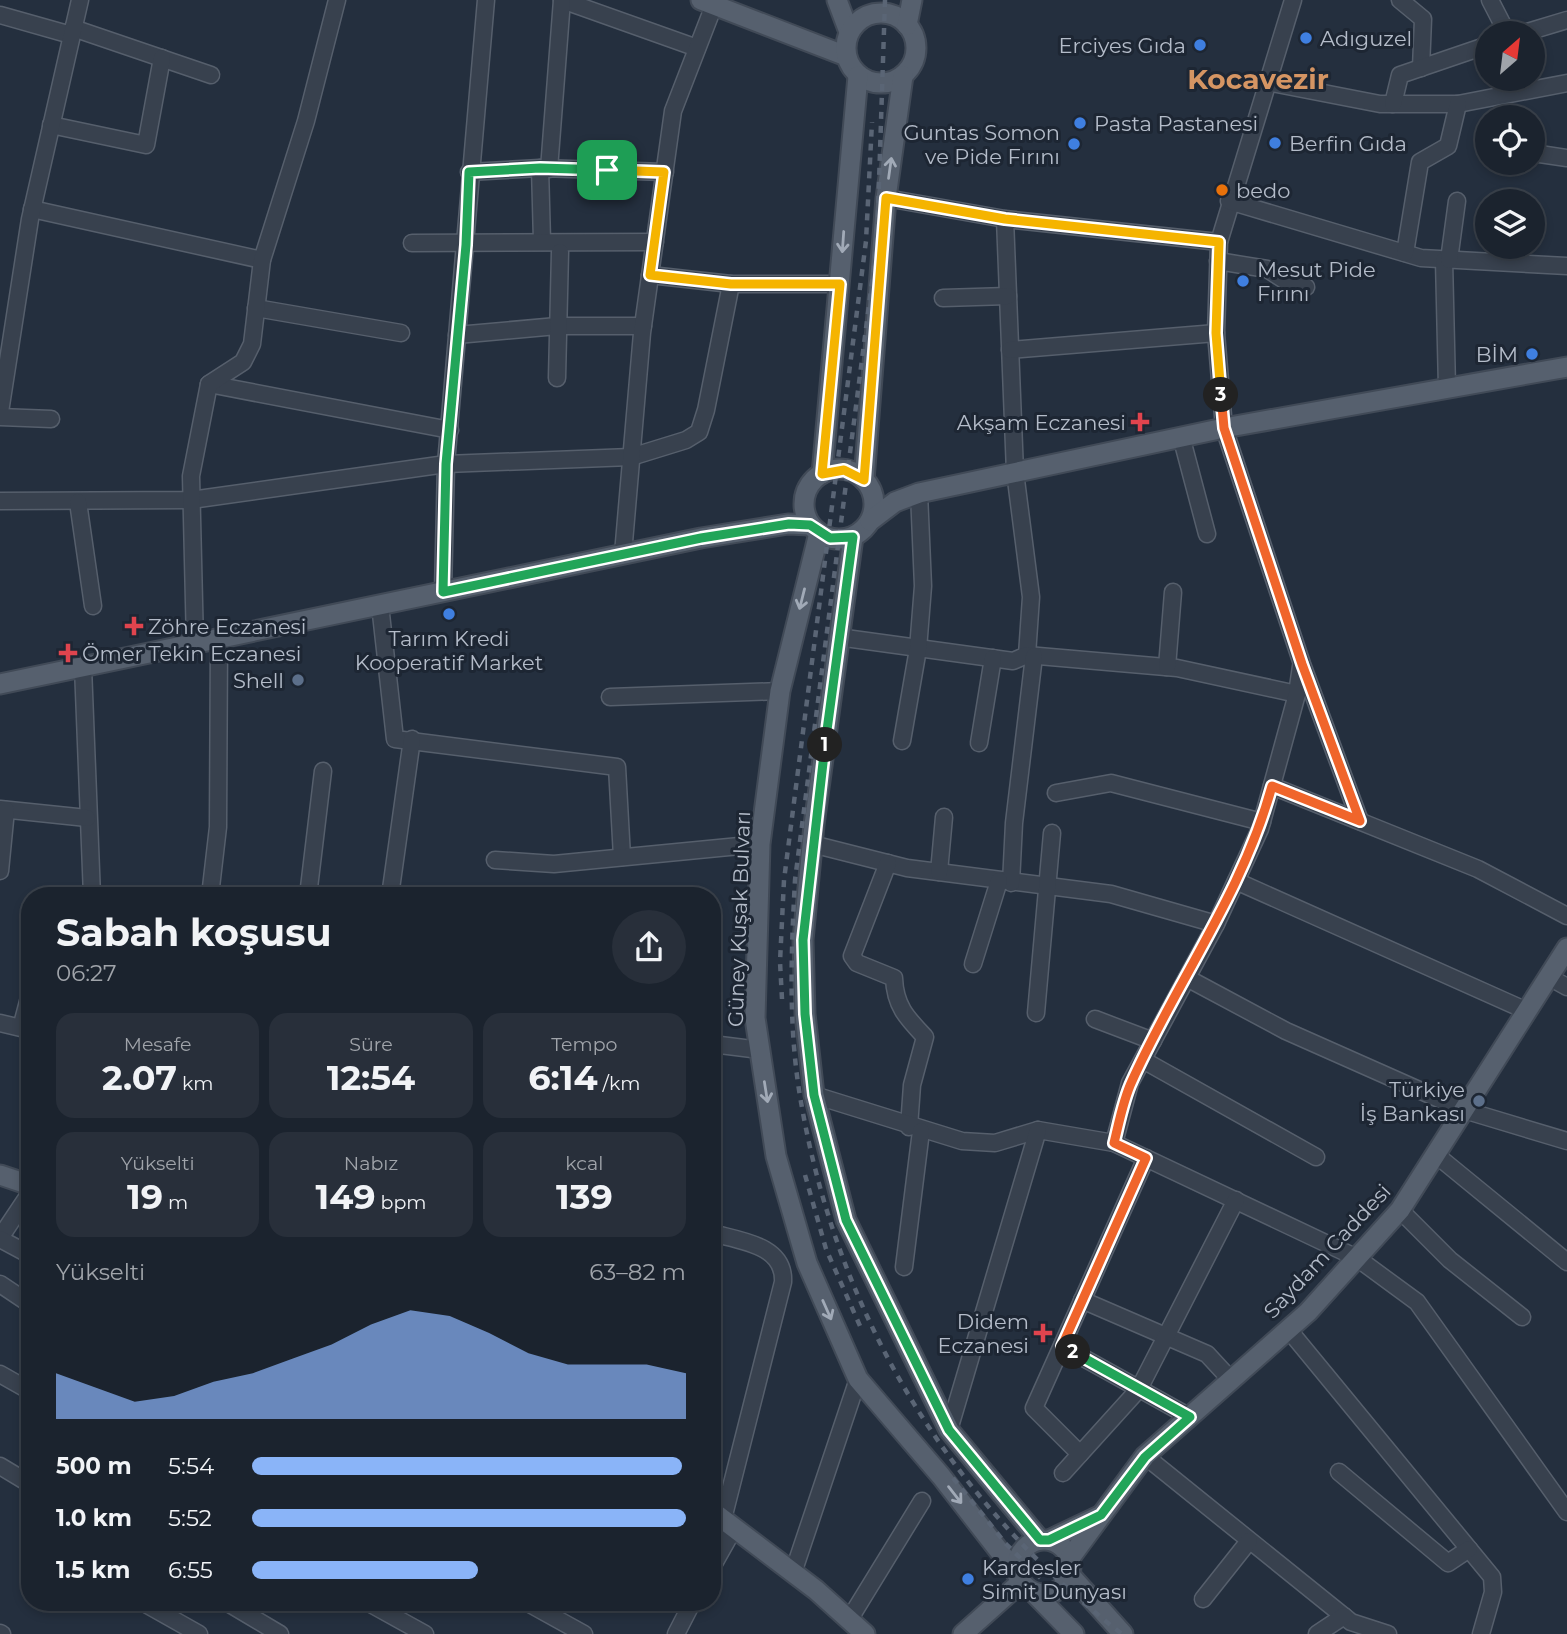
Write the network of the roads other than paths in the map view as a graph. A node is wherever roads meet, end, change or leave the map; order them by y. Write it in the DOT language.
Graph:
graph roads {
  1 [pos="80,0"];
  2 [pos="337,0"];
  3 [pos="486,0"];
  4 [pos="562,0"];
  5 [pos="837,0"];
  6 [pos="912,0"];
  7 [pos="1293,0"];
  8 [pos="1400,0"];
  9 [pos="1490,0"];
  10 [pos="710,2"];
  11 [pos="0,15"];
  12 [pos="1567,20"];
  13 [pos="1501,21"];
  14 [pos="907,25"];
  15 [pos="1545,27"];
  16 [pos="72,32"];
  17 [pos="849,32"];
  18 [pos="697,48"];
  19 [pos="1475,49"];
  20 [pos="846,56"];
  21 [pos="162,58"];
  22 [pos="1421,68"];
  23 [pos="211,75"];
  24 [pos="858,76"];
  25 [pos="903,76"];
  26 [pos="1267,82"];
  27 [pos="1567,83"];
  28 [pos="1393,104"];
  29 [pos="1458,104"];
  30 [pos="51,125"];
  31 [pos="1545,155"];
  32 [pos="1567,158"];
  33 [pos="544,169"];
  34 [pos="469,172"];
  35 [pos="664,172"];
  36 [pos="886,198"];
  37 [pos="1229,201"];
  38 [pos="1457,201"];
  39 [pos="32,209"];
  40 [pos="1005,219"];
  41 [pos="542,241"];
  42 [pos="654,242"];
  43 [pos="1219,242"];
  44 [pos="412,243"];
  45 [pos="466,245"];
  46 [pos="560,252"];
  47 [pos="1405,253"];
  48 [pos="262,260"];
  49 [pos="1446,260"];
  50 [pos="1218,261"];
  51 [pos="1567,266"];
  52 [pos="650,275"];
  53 [pos="731,284"];
  54 [pos="840,284"];
  55 [pos="1306,287"];
  56 [pos="1008,296"];
  57 [pos="943,298"];
  58 [pos="256,308"];
  59 [pos="557,326"];
  60 [pos="643,326"];
  61 [pos="401,333"];
  62 [pos="1216,333"];
  63 [pos="457,335"];
  64 [pos="1010,350"];
  65 [pos="1567,367"];
  66 [pos="557,378"];
  67 [pos="209,384"];
  68 [pos="1447,388"];
  69 [pos="0,415"];
  70 [pos="51,419"];
  71 [pos="1224,428"];
  72 [pos="450,430"];
  73 [pos="1181,436"];
  74 [pos="631,457"];
  75 [pos="446,464"];
  76 [pos="1015,472"];
  77 [pos="822,474"];
  78 [pos="867,484"];
  79 [pos="919,493"];
  80 [pos="191,500"];
  81 [pos="0,501"];
  82 [pos="78,502"];
  83 [pos="804,502"];
  84 [pos="895,502"];
  85 [pos="870,522"];
  86 [pos="789,524"];
  87 [pos="815,529"];
  88 [pos="1207,534"];
  89 [pos="853,537"];
  90 [pos="623,554"];
  91 [pos="443,592"];
  92 [pos="1173,592"];
  93 [pos="380,605"];
  94 [pos="93,606"];
  95 [pos="838,637"];
  96 [pos="219,639"];
  97 [pos="195,644"];
  98 [pos="918,649"];
  99 [pos="1030,655"];
  100 [pos="993,658"];
  101 [pos="1302,664"];
  102 [pos="83,667"];
  103 [pos="1167,667"];
  104 [pos="0,684"];
  105 [pos="780,691"];
  106 [pos="1297,694"];
  107 [pos="610,697"];
  108 [pos="412,739"];
  109 [pos="902,741"];
  110 [pos="979,743"];
  111 [pos="323,771"];
  112 [pos="1272,786"];
  113 [pos="1056,793"];
  114 [pos="3,810"];
  115 [pos="944,817"];
  116 [pos="86,818"];
  117 [pos="1360,821"];
  118 [pos="1262,822"];
  119 [pos="1052,833"];
  120 [pos="760,844"];
  121 [pos="813,844"];
  122 [pos="622,857"];
  123 [pos="495,860"];
  124 [pos="888,863"];
  125 [pos="0,871"];
  126 [pos="939,873"];
  127 [pos="1236,881"];
  128 [pos="1005,882"];
  129 [pos="91,887"];
  130 [pos="211,887"];
  131 [pos="309,887"];
  132 [pos="391,887"];
  133 [pos="1045,887"];
  134 [pos="1567,916"];
  135 [pos="1216,924"];
  136 [pos="1567,948"];
  137 [pos="973,964"];
  138 [pos="1549,977"];
  139 [pos="1187,978"];
  140 [pos="1567,986"];
  141 [pos="1527,1012"];
  142 [pos="1036,1013"];
  143 [pos="1095,1019"];
  144 [pos="0,1023"];
  145 [pos="21,1028"];
  146 [pos="1153,1041"];
  147 [pos="721,1045"];
  148 [pos="760,1050"];
  149 [pos="1143,1060"];
  150 [pos="814,1095"];
  151 [pos="1464,1110"];
  152 [pos="915,1129"];
  153 [pos="1038,1130"];
  154 [pos="1567,1141"];
  155 [pos="1114,1143"];
  156 [pos="1435,1154"];
  157 [pos="1316,1157"];
  158 [pos="1146,1158"];
  159 [pos="0,1175"];
  160 [pos="21,1182"];
  161 [pos="1236,1200"];
  162 [pos="21,1206"];
  163 [pos="1400,1210"];
  164 [pos="721,1235"];
  165 [pos="0,1238"];
  166 [pos="21,1250"];
  167 [pos="1357,1258"];
  168 [pos="1567,1262"];
  169 [pos="904,1267"];
  170 [pos="0,1284"];
  171 [pos="21,1298"];
  172 [pos="1082,1300"];
  173 [pos="1522,1317"];
  174 [pos="1288,1329"];
  175 [pos="1164,1337"];
  176 [pos="1062,1346"];
  177 [pos="0,1374"];
  178 [pos="858,1379"];
  179 [pos="1231,1380"];
  180 [pos="21,1386"];
  181 [pos="1139,1389"];
  182 [pos="1190,1417"];
  183 [pos="949,1430"];
  184 [pos="1080,1454"];
  185 [pos="1145,1457"];
  186 [pos="0,1466"];
  187 [pos="1339,1472"];
  188 [pos="1063,1473"];
  189 [pos="21,1479"];
  190 [pos="922,1501"];
  191 [pos="1567,1512"];
  192 [pos="1101,1515"];
  193 [pos="723,1519"];
  194 [pos="1045,1540"];
  195 [pos="1249,1541"];
  196 [pos="1469,1549"];
  197 [pos="1070,1567"];
  198 [pos="793,1573"];
  199 [pos="1024,1583"];
  200 [pos="1203,1599"];
  201 [pos="158,1611"];
  202 [pos="241,1611"];
  203 [pos="383,1611"];
  204 [pos="542,1611"];
  205 [pos="688,1611"];
  206 [pos="1344,1616"];
  207 [pos="849,1620"];
  208 [pos="199,1634"];
  209 [pos="280,1634"];
  210 [pos="425,1634"];
  211 [pos="584,1634"];
  212 [pos="676,1634"];
  213 [pos="864,1634"];
  214 [pos="963,1634"];
  215 [pos="1074,1634"];
  216 [pos="1123,1634"];
  217 [pos="1317,1634"];
  218 [pos="1388,1634"];
  219 [pos="1481,1634"];
  1 -- 16 [label="street"];
  2 -- 48 [label="street"];
  3 -- 34 [label="street"];
  4 -- 18 [label="street"];
  4 -- 33 [label="street"];
  5 -- 17 [label="main road"];
  6 -- 14 [label="main road"];
  7 -- 26 [label="street"];
  8 -- 22 [label="street"];
  9 -- 13 [label="street"];
  10 -- 18 [label="street"];
  10 -- 20 [label="main road"];
  11 -- 16 [label="street"];
  12 -- 15 [label="street"];
  14 -- 17 [label="main road"];
  14 -- 25 [label="main road"];
  16 -- 21 [label="street"];
  16 -- 30 [label="street"];
  17 -- 20 [label="main road"];
  18 -- 35 [label="street"];
  19 -- 22 [label="street"];
  20 -- 24 [label="main road"];
  21 -- 23 [label="street"];
  21 -- 30 [label="street"];
  22 -- 28 [label="street"];
  24 -- 25 [label="main road"];
  24 -- 54 [label="main road, one-way"];
  36 -- 25 [label="main road, one-way"];
  26 -- 28 [label="street"];
  26 -- 37 [label="street"];
  27 -- 29 [label="street"];
  28 -- 29 [label="street"];
  29 -- 47 [label="street"];
  30 -- 39 [label="street"];
  31 -- 32 [label="street"];
  33 -- 34 [label="street"];
  33 -- 35 [label="street"];
  33 -- 41 [label="street"];
  34 -- 45 [label="street"];
  35 -- 42 [label="street"];
  36 -- 40 [label="street"];
  36 -- 78 [label="main road"];
  37 -- 43 [label="street"];
  37 -- 47 [label="street"];
  38 -- 49 [label="street"];
  39 -- 48 [label="street"];
  39 -- 69 [label="street"];
  40 -- 43 [label="street"];
  40 -- 56 [label="street"];
  41 -- 42 [label="street"];
  41 -- 45 [label="street"];
  42 -- 52 [label="street"];
  43 -- 50 [label="street"];
  44 -- 45 [label="street"];
  45 -- 63 [label="street"];
  46 -- 59 [label="street"];
  47 -- 49 [label="street"];
  48 -- 58 [label="street"];
  49 -- 51 [label="street"];
  49 -- 68 [label="street"];
  50 -- 55 [label="street"];
  50 -- 62 [label="street"];
  52 -- 53 [label="street"];
  52 -- 60 [label="street"];
  53 -- 54 [label="street"];
  53 -- 74 [label="street"];
  54 -- 77 [label="main road"];
  56 -- 57 [label="street"];
  56 -- 64 [label="street"];
  58 -- 61 [label="street"];
  58 -- 67 [label="street"];
  59 -- 60 [label="street"];
  59 -- 63 [label="street"];
  59 -- 66 [label="street"];
  60 -- 74 [label="street"];
  62 -- 64 [label="street"];
  62 -- 71 [label="street"];
  63 -- 72 [label="street"];
  64 -- 76 [label="street"];
  65 -- 68 [label="main road"];
  67 -- 72 [label="street"];
  67 -- 80 [label="street"];
  68 -- 71 [label="main road"];
  69 -- 70 [label="street"];
  71 -- 73 [label="main road"];
  71 -- 101 [label="street"];
  72 -- 75 [label="street"];
  73 -- 76 [label="main road"];
  73 -- 88 [label="street"];
  74 -- 75 [label="street"];
  74 -- 90 [label="street"];
  75 -- 80 [label="street"];
  75 -- 91 [label="street"];
  76 -- 79 [label="main road"];
  76 -- 99 [label="street"];
  77 -- 78 [label="main road"];
  77 -- 83 [label="main road"];
  78 -- 84 [label="main road"];
  78 -- 85 [label="main road"];
  79 -- 84 [label="main road"];
  79 -- 98 [label="street"];
  80 -- 82 [label="street"];
  80 -- 97 [label="street"];
  81 -- 82 [label="street"];
  82 -- 94 [label="street"];
  83 -- 86 [label="main road"];
  83 -- 87 [label="main road"];
  84 -- 85 [label="main road"];
  85 -- 89 [label="main road"];
  86 -- 87 [label="main road"];
  86 -- 90 [label="main road"];
  87 -- 89 [label="main road"];
  87 -- 105 [label="main road, Güney Kuşak Bulvarı, one-way"];
  89 -- 95 [label="main road"];
  90 -- 91 [label="main road"];
  91 -- 93 [label="main road"];
  92 -- 103 [label="street"];
  93 -- 96 [label="main road"];
  93 -- 108 [label="street"];
  95 -- 98 [label="street"];
  95 -- 121 [label="main road"];
  96 -- 97 [label="main road"];
  96 -- 130 [label="street"];
  97 -- 102 [label="main road"];
  98 -- 100 [label="street"];
  98 -- 109 [label="street"];
  99 -- 100 [label="street"];
  99 -- 103 [label="street"];
  99 -- 128 [label="street"];
  100 -- 110 [label="street"];
  101 -- 106 [label="street"];
  101 -- 117 [label="street"];
  102 -- 104 [label="main road"];
  102 -- 116 [label="street"];
  103 -- 106 [label="street"];
  105 -- 107 [label="street"];
  105 -- 120 [label="main road, Güney Kuşak Bulvarı"];
  106 -- 112 [label="street"];
  108 -- 122 [label="street"];
  108 -- 132 [label="street"];
  111 -- 131 [label="street"];
  112 -- 117 [label="street"];
  112 -- 118 [label="street"];
  113 -- 118 [label="street"];
  114 -- 116 [label="street"];
  114 -- 125 [label="street"];
  115 -- 126 [label="street"];
  116 -- 129 [label="street"];
  117 -- 134 [label="street"];
  118 -- 127 [label="street"];
  119 -- 133 [label="street"];
  120 -- 122 [label="street"];
  120 -- 148 [label="main road, Güney Kuşak Bulvarı"];
  121 -- 124 [label="street"];
  121 -- 150 [label="main road"];
  122 -- 123 [label="street"];
  124 -- 126 [label="street"];
  124 -- 152 [label="street"];
  126 -- 128 [label="street"];
  127 -- 135 [label="street"];
  127 -- 141 [label="street"];
  128 -- 133 [label="street"];
  128 -- 137 [label="street"];
  133 -- 135 [label="street"];
  133 -- 142 [label="street"];
  135 -- 139 [label="street"];
  136 -- 138 [label="main road, Saydam Caddesi"];
  138 -- 140 [label="street"];
  138 -- 141 [label="main road, Saydam Caddesi"];
  139 -- 146 [label="street"];
  139 -- 151 [label="street"];
  141 -- 151 [label="main road, Saydam Caddesi"];
  143 -- 146 [label="street"];
  144 -- 145 [label="street"];
  146 -- 149 [label="street"];
  147 -- 148 [label="street"];
  148 -- 178 [label="main road, Güney Kuşak Bulvarı, one-way"];
  149 -- 155 [label="street"];
  149 -- 157 [label="street"];
  150 -- 152 [label="street"];
  150 -- 183 [label="main road"];
  151 -- 154 [label="street"];
  151 -- 156 [label="main road, Saydam Caddesi"];
  152 -- 153 [label="street"];
  152 -- 169 [label="street"];
  153 -- 155 [label="street"];
  153 -- 183 [label="street"];
  155 -- 158 [label="street"];
  156 -- 163 [label="main road, Saydam Caddesi"];
  156 -- 168 [label="street"];
  158 -- 161 [label="street"];
  158 -- 172 [label="street"];
  159 -- 160 [label="main road"];
  161 -- 167 [label="street"];
  161 -- 175 [label="street"];
  162 -- 165 [label="street"];
  163 -- 167 [label="main road, Saydam Caddesi"];
  163 -- 173 [label="street"];
  164 -- 193 [label="street"];
  165 -- 166 [label="street"];
  167 -- 174 [label="main road, Saydam Caddesi"];
  167 -- 191 [label="street"];
  170 -- 171 [label="street"];
  172 -- 175 [label="street"];
  172 -- 176 [label="street"];
  174 -- 179 [label="main road, Saydam Caddesi"];
  174 -- 196 [label="street"];
  175 -- 179 [label="street"];
  175 -- 181 [label="street"];
  176 -- 181 [label="street"];
  176 -- 184 [label="street"];
  177 -- 180 [label="street"];
  178 -- 198 [label="street"];
  178 -- 199 [label="main road, Güney Kuşak Bulvarı, one-way"];
  179 -- 182 [label="main road, Saydam Caddesi"];
  181 -- 182 [label="street"];
  181 -- 184 [label="street"];
  182 -- 185 [label="main road, Saydam Caddesi"];
  183 -- 194 [label="main road"];
  184 -- 188 [label="street"];
  185 -- 192 [label="main road, Saydam Caddesi"];
  185 -- 195 [label="street"];
  186 -- 189 [label="street"];
  187 -- 196 [label="street"];
  190 -- 207 [label="street"];
  192 -- 194 [label="main road"];
  192 -- 197 [label="main road, Saydam Caddesi"];
  193 -- 198 [label="main road"];
  194 -- 197 [label="main road"];
  194 -- 199 [label="main road"];
  195 -- 200 [label="street"];
  195 -- 206 [label="street"];
  196 -- 219 [label="street"];
  197 -- 199 [label="main road"];
  197 -- 216 [label="main road"];
  198 -- 207 [label="main road"];
  199 -- 214 [label="main road"];
  199 -- 215 [label="main road, Güney Kuşak Bulvarı"];
  201 -- 208 [label="street"];
  202 -- 209 [label="street"];
  203 -- 210 [label="street"];
  204 -- 211 [label="street"];
  205 -- 212 [label="street"];
  206 -- 217 [label="street"];
  206 -- 218 [label="street"];
  207 -- 213 [label="main road"];
}
